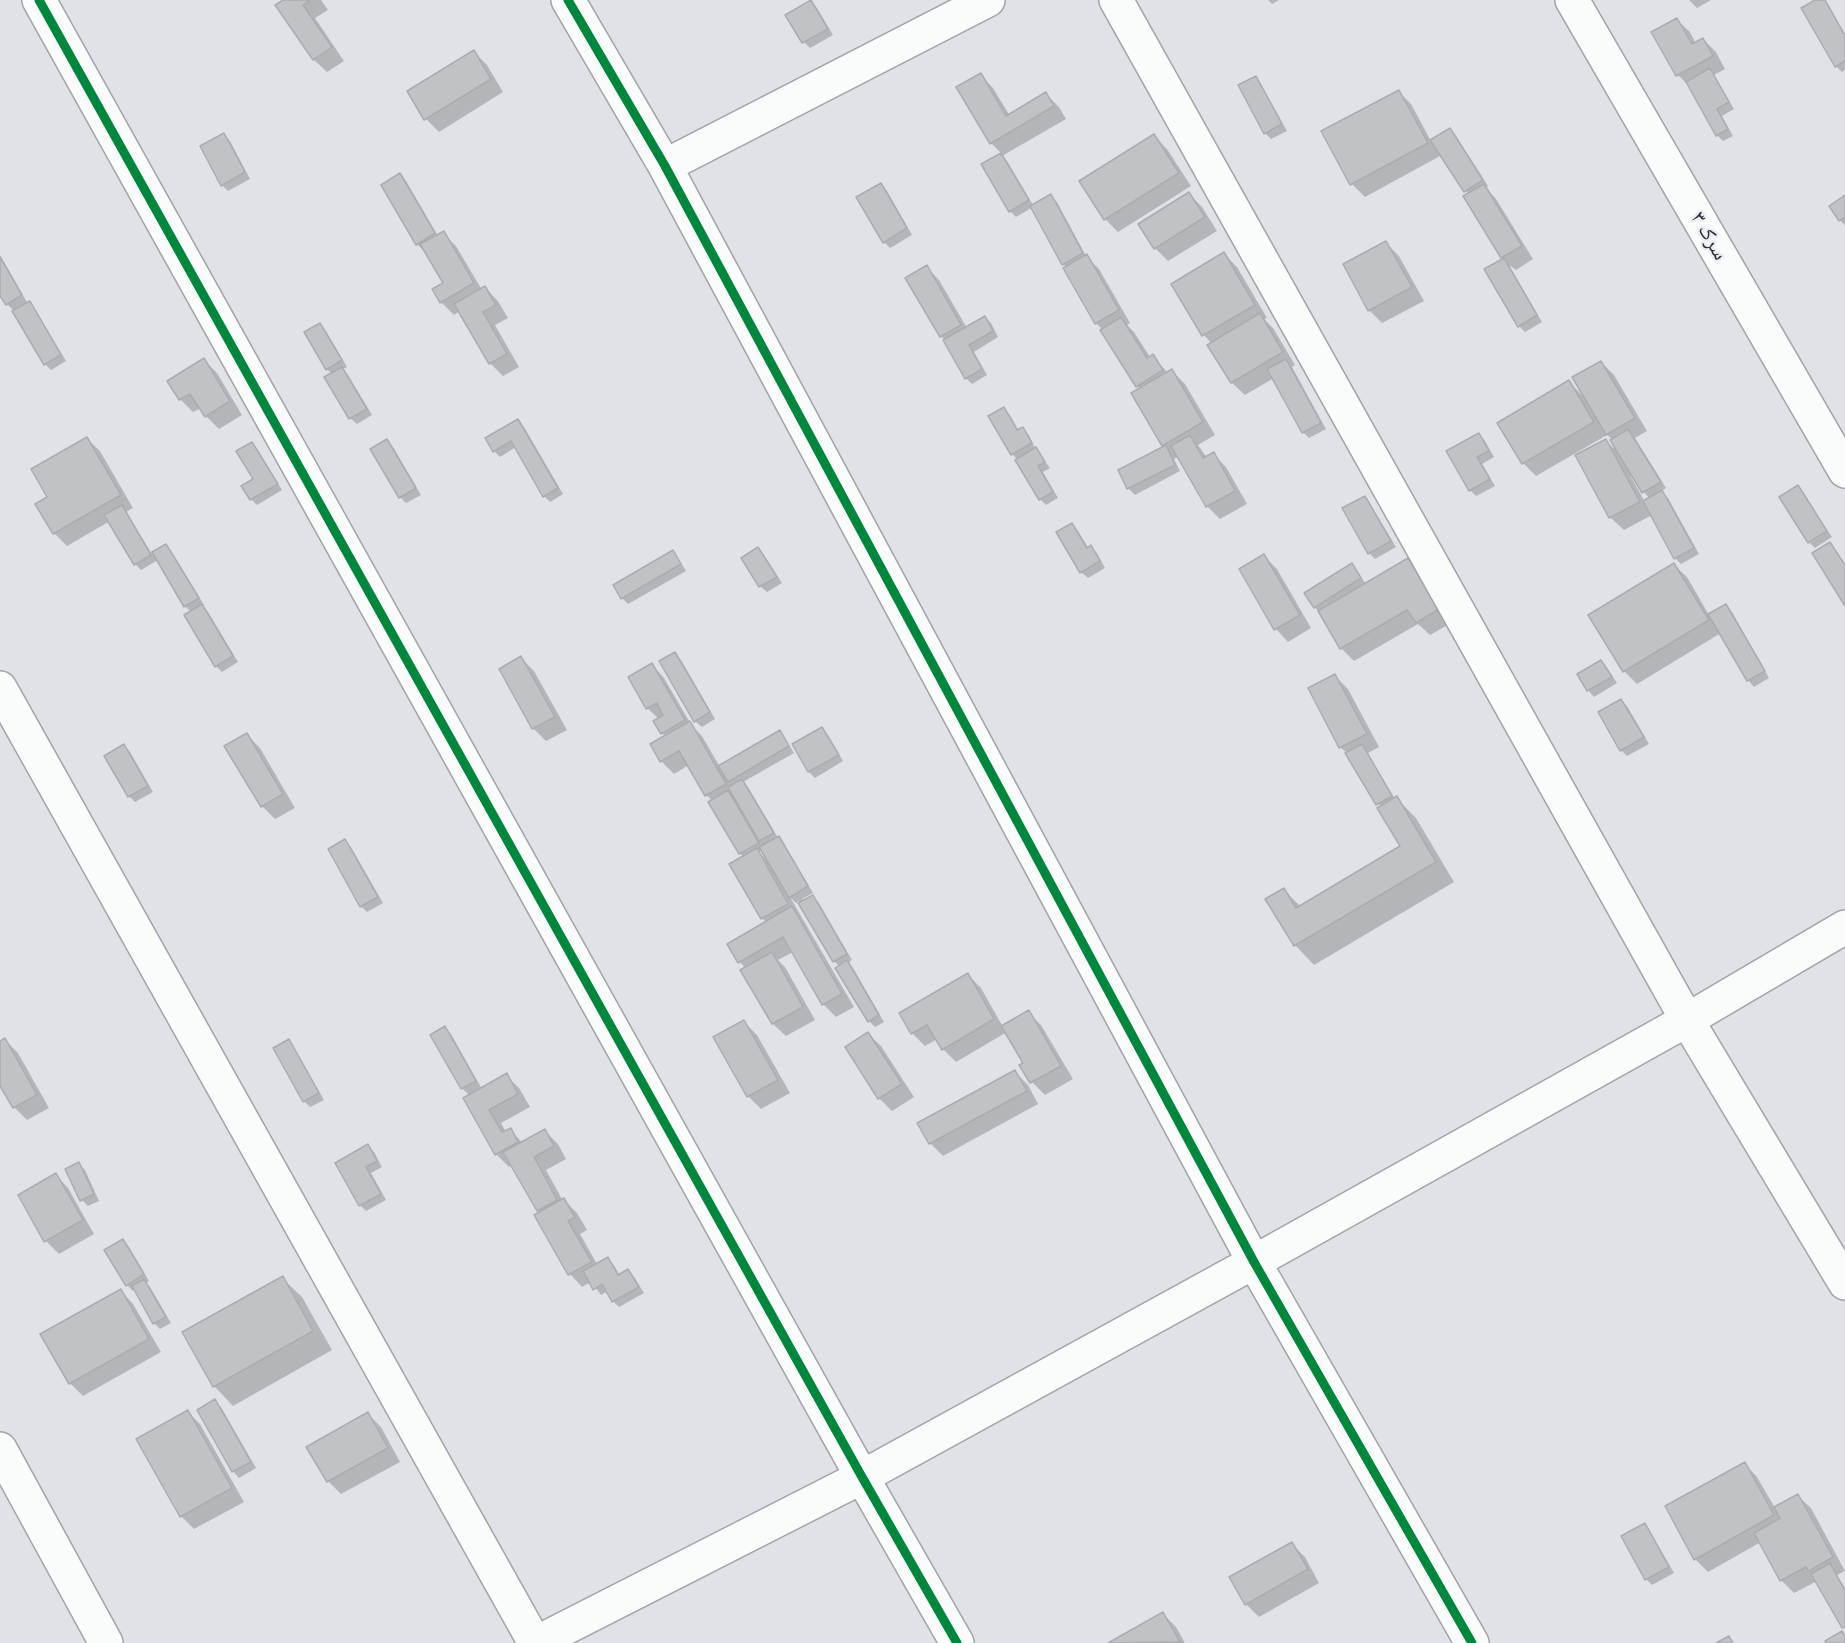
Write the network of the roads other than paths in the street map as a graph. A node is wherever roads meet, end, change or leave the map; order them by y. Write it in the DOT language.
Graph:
graph roads {
  1 [pos="39,0"];
  2 [pos="568,0"];
  3 [pos="987,0"];
  4 [pos="1116,0"];
  5 [pos="1572,0"];
  6 [pos="665,166"];
  7 [pos="1845,471"];
  8 [pos="0,688"];
  9 [pos="1845,927"];
  10 [pos="1687,1020"];
  11 [pos="1254,1262"];
  12 [pos="1845,1283"];
  13 [pos="0,1449"];
  14 [pos="862,1477"];
  15 [pos="106,1643"];
  16 [pos="535,1643"];
  17 [pos="957,1643"];
  18 [pos="1472,1643"];
  1 -- 14 [label="street"];
  2 -- 6 [label="street"];
  3 -- 6 [label="street"];
  4 -- 10 [label="street"];
  5 -- 7 [label="street, سرک ۳"];
  6 -- 11 [label="street"];
  8 -- 16 [label="street"];
  9 -- 10 [label="street"];
  10 -- 11 [label="street"];
  10 -- 12 [label="street"];
  11 -- 14 [label="street"];
  11 -- 18 [label="street"];
  13 -- 15 [label="street"];
  14 -- 16 [label="street"];
  14 -- 17 [label="street"];
}
